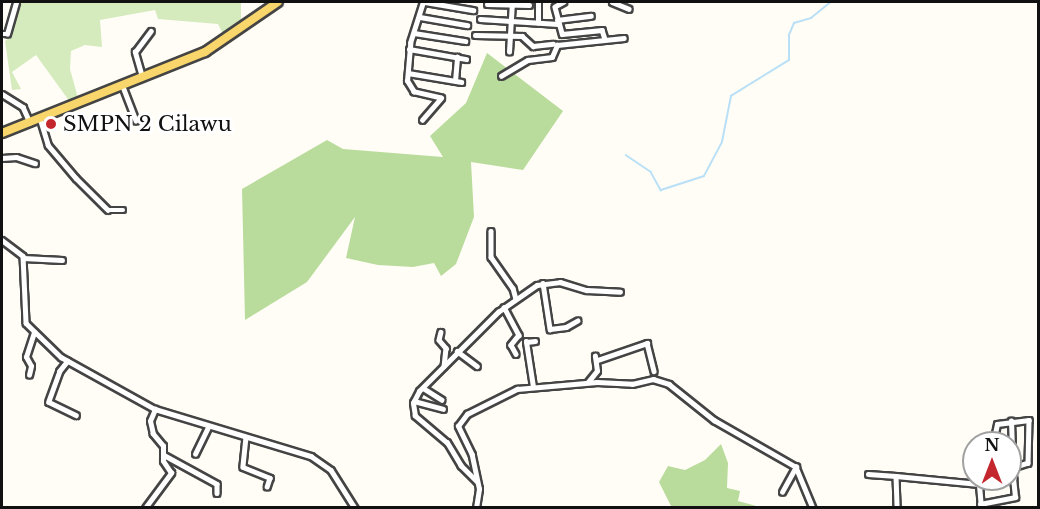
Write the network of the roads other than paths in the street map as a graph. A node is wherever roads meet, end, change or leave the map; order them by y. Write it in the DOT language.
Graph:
graph roads {
  1 [pos="16,2"];
  2 [pos="278,2"];
  3 [pos="424,2"];
  4 [pos="538,2"];
  5 [pos="564,2"];
  6 [pos="612,2"];
  7 [pos="512,3"];
  8 [pos="486,4"];
  9 [pos="529,5"];
  10 [pos="629,9"];
  11 [pos="473,10"];
  12 [pos="591,16"];
  13 [pos="420,17"];
  14 [pos="480,19"];
  15 [pos="510,20"];
  16 [pos="557,22"];
  17 [pos="538,23"];
  18 [pos="467,25"];
  19 [pos="151,31"];
  20 [pos="414,33"];
  21 [pos="2,34"];
  22 [pos="475,35"];
  23 [pos="509,36"];
  24 [pos="624,38"];
  25 [pos="605,39"];
  26 [pos="465,41"];
  27 [pos="553,44"];
  28 [pos="410,49"];
  29 [pos="509,52"];
  30 [pos="457,57"];
  31 [pos="466,59"];
  32 [pos="408,73"];
  33 [pos="501,76"];
  34 [pos="142,77"];
  35 [pos="122,84"];
  36 [pos="2,94"];
  37 [pos="40,118"];
  38 [pos="136,120"];
  39 [pos="422,120"];
  40 [pos="30,123"];
  41 [pos="2,133"];
  42 [pos="2,158"];
  43 [pos="35,163"];
  44 [pos="123,210"];
  45 [pos="490,231"];
  46 [pos="2,240"];
  47 [pos="23,258"];
  48 [pos="62,260"];
  49 [pos="543,283"];
  50 [pos="620,292"];
  51 [pos="516,299"];
  52 [pos="506,309"];
  53 [pos="577,321"];
  54 [pos="34,332"];
  55 [pos="441,332"];
  56 [pos="535,341"];
  57 [pos="458,352"];
  58 [pos="516,354"];
  59 [pos="68,361"];
  60 [pos="477,366"];
  61 [pos="443,368"];
  62 [pos="654,371"];
  63 [pos="29,375"];
  64 [pos="588,382"];
  65 [pos="533,387"];
  66 [pos="425,389"];
  67 [pos="442,400"];
  68 [pos="416,402"];
  69 [pos="155,409"];
  70 [pos="442,409"];
  71 [pos="76,415"];
  72 [pos="1011,421"];
  73 [pos="208,427"];
  74 [pos="994,431"];
  75 [pos="1011,431"];
  76 [pos="246,437"];
  77 [pos="1038,437"];
  78 [pos="1030,439"];
  79 [pos="195,454"];
  80 [pos="164,455"];
  81 [pos="1022,465"];
  82 [pos="796,467"];
  83 [pos="868,474"];
  84 [pos="896,476"];
  85 [pos="477,482"];
  86 [pos="962,482"];
  87 [pos="267,487"];
  88 [pos="979,491"];
  89 [pos="1014,491"];
  90 [pos="782,492"];
  91 [pos="217,493"];
  92 [pos="980,506"];
  93 [pos="145,507"];
  94 [pos="355,507"];
  95 [pos="476,507"];
  96 [pos="813,507"];
  97 [pos="897,507"];
  1 -- 21 [label="street"];
  2 -- 34 [label="main road"];
  3 -- 11 [label="street"];
  3 -- 13 [label="street"];
  4 -- 17 [label="street"];
  5 -- 16 [label="street"];
  6 -- 10 [label="street"];
  7 -- 8 [label="street"];
  7 -- 9 [label="street"];
  7 -- 15 [label="street"];
  12 -- 16 [label="street"];
  13 -- 18 [label="street"];
  13 -- 20 [label="street"];
  14 -- 15 [label="street"];
  15 -- 17 [label="street"];
  15 -- 23 [label="street"];
  16 -- 17 [label="street"];
  16 -- 25 [label="street"];
  19 -- 34 [label="street"];
  20 -- 26 [label="street"];
  20 -- 28 [label="street"];
  22 -- 23 [label="street"];
  23 -- 27 [label="street"];
  23 -- 29 [label="street"];
  24 -- 25 [label="street"];
  25 -- 33 [label="street"];
  28 -- 30 [label="street"];
  28 -- 32 [label="street"];
  30 -- 31 [label="street"];
  30 -- 32 [label="street"];
  32 -- 39 [label="street"];
  34 -- 35 [label="main road"];
  35 -- 37 [label="main road"];
  35 -- 38 [label="street"];
  36 -- 40 [label="street"];
  37 -- 40 [label="main road"];
  37 -- 44 [label="street"];
  40 -- 41 [label="main road"];
  42 -- 43 [label="street"];
  45 -- 51 [label="street"];
  46 -- 47 [label="street"];
  47 -- 48 [label="street"];
  47 -- 54 [label="street"];
  49 -- 50 [label="street"];
  49 -- 51 [label="street"];
  49 -- 53 [label="street"];
  51 -- 52 [label="street"];
  52 -- 57 [label="street"];
  52 -- 58 [label="street"];
  54 -- 59 [label="street"];
  54 -- 63 [label="street"];
  55 -- 61 [label="street"];
  56 -- 65 [label="street"];
  57 -- 60 [label="street"];
  57 -- 61 [label="street"];
  59 -- 69 [label="street"];
  59 -- 71 [label="street"];
  61 -- 66 [label="street"];
  62 -- 64 [label="street"];
  64 -- 65 [label="street"];
  64 -- 82 [label="street"];
  65 -- 85 [label="street"];
  66 -- 67 [label="street"];
  66 -- 68 [label="street"];
  68 -- 70 [label="street"];
  68 -- 85 [label="street"];
  69 -- 73 [label="street"];
  69 -- 80 [label="street"];
  72 -- 74 [label="street"];
  72 -- 75 [label="street"];
  72 -- 78 [label="street"];
  73 -- 76 [label="street"];
  73 -- 79 [label="street"];
  76 -- 87 [label="street"];
  76 -- 94 [label="street"];
  77 -- 78 [label="street"];
  78 -- 81 [label="street"];
  80 -- 91 [label="street"];
  80 -- 93 [label="street"];
  82 -- 90 [label="street"];
  82 -- 96 [label="street"];
  83 -- 84 [label="street"];
  84 -- 86 [label="street"];
  84 -- 97 [label="street"];
  85 -- 95 [label="street"];
  88 -- 92 [label="street"];
  89 -- 92 [label="street"];
}
